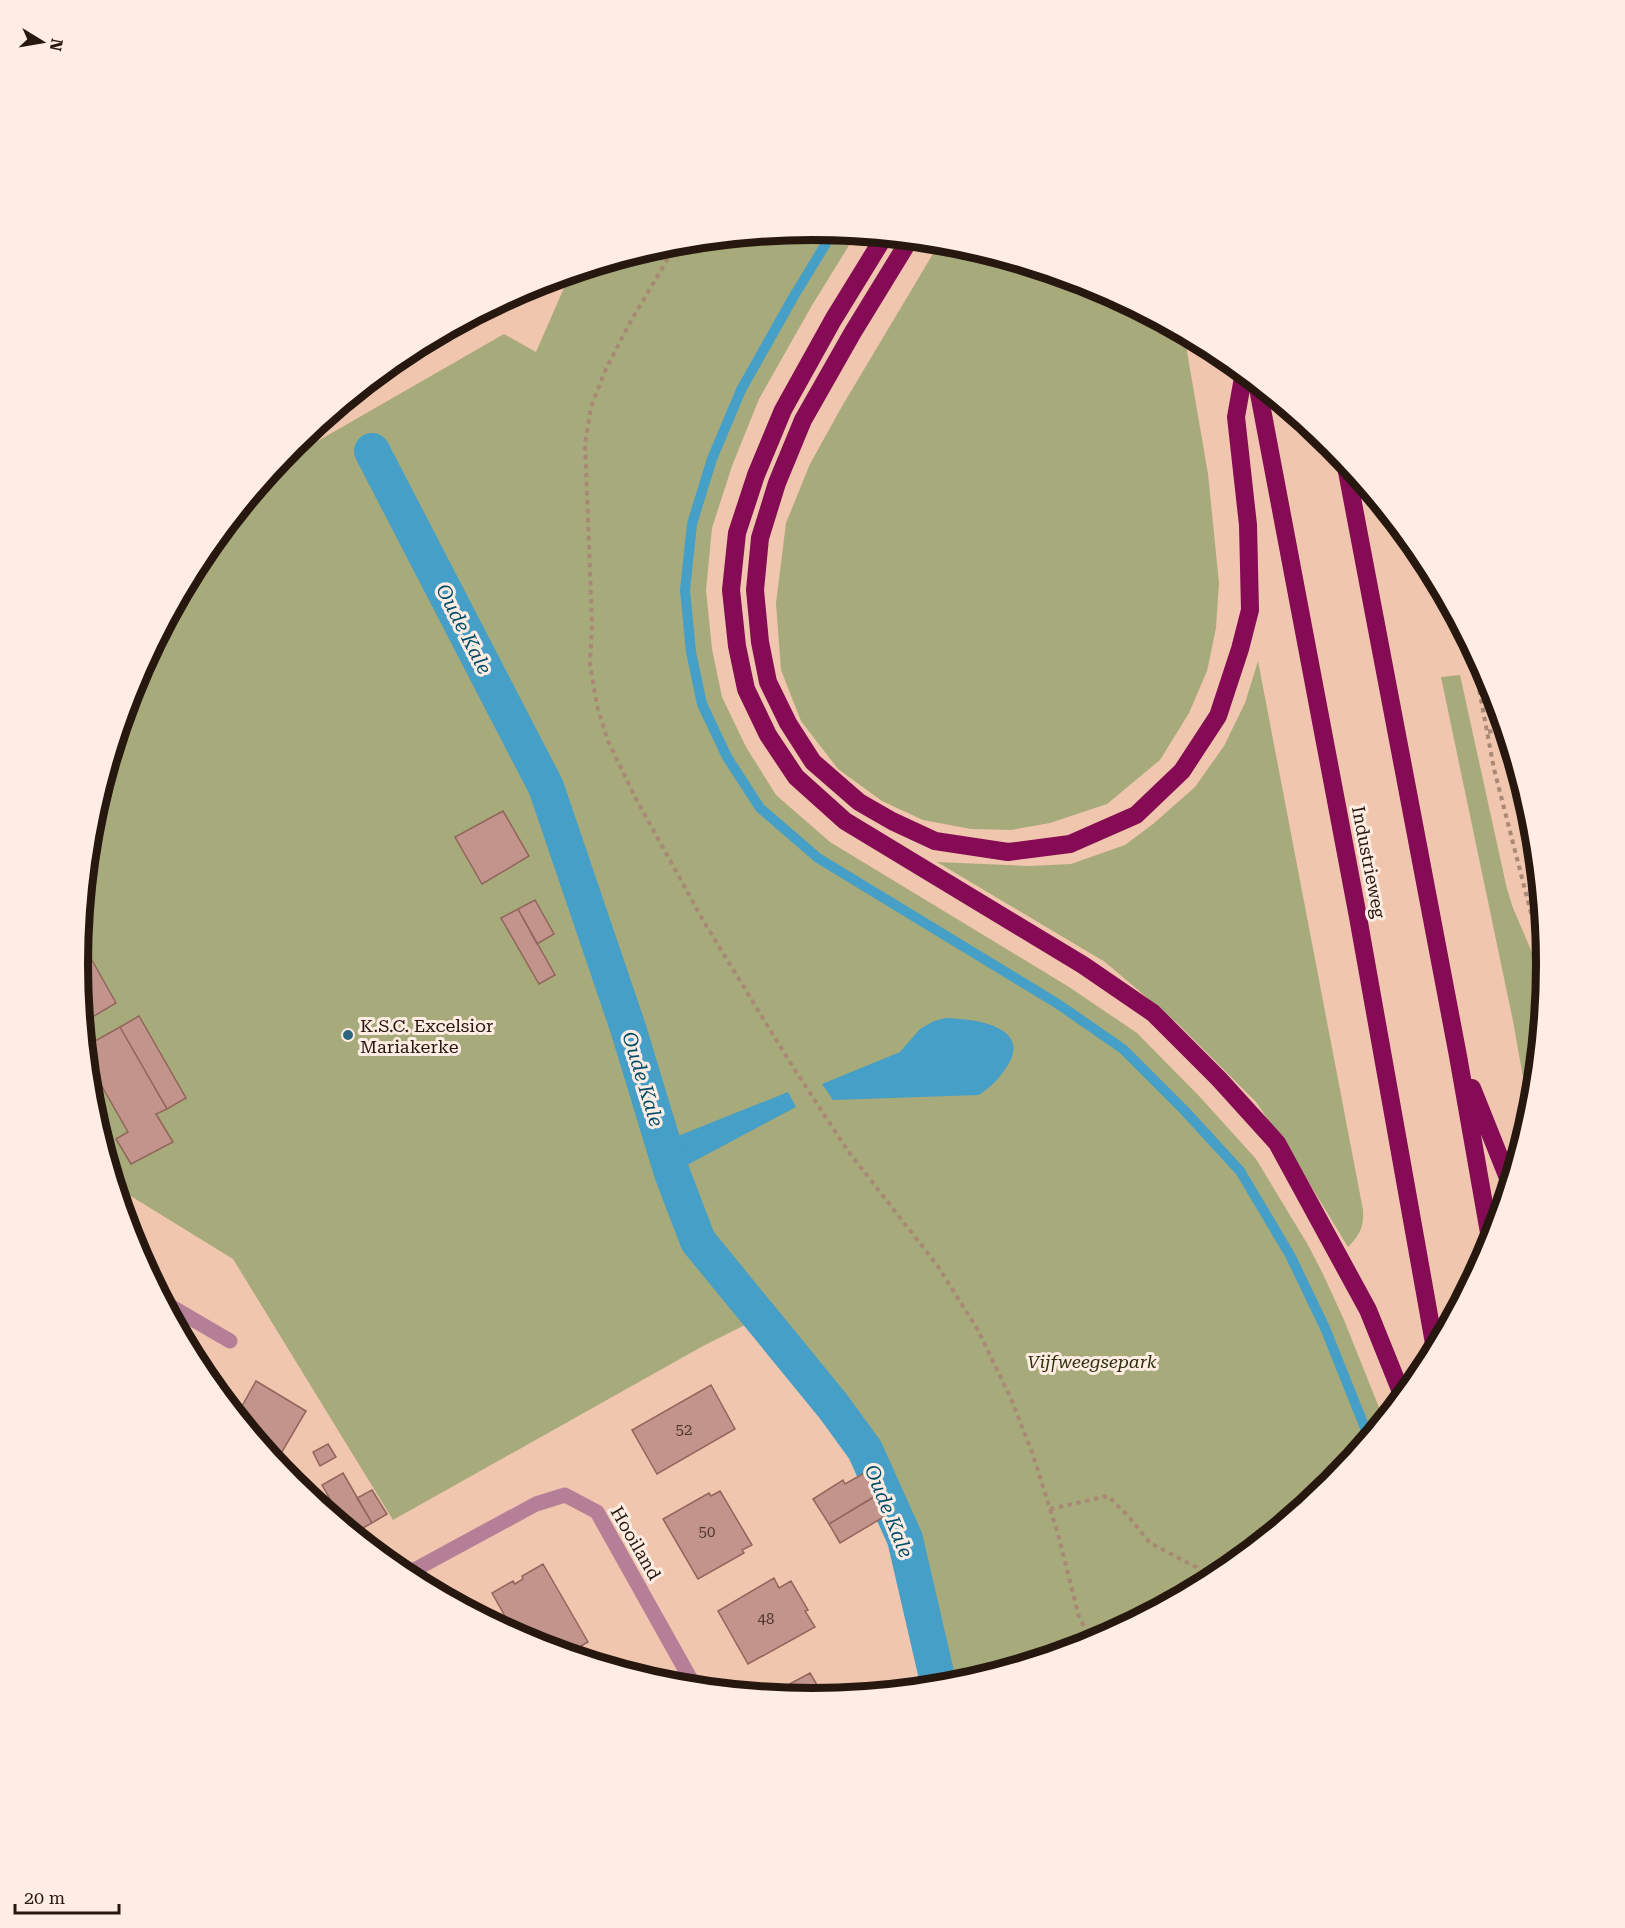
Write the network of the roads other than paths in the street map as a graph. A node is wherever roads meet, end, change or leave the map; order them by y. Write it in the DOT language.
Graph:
graph roads {
  1 [pos="881,244"];
  2 [pos="906,246"];
  3 [pos="1242,382"];
  4 [pos="1259,395"];
  5 [pos="1348,478"];
  6 [pos="1458,1056"];
  7 [pos="1506,1172"];
  8 [pos="1488,1224"];
  9 [pos="176,1310"];
  10 [pos="1433,1337"];
  11 [pos="230,1341"];
  12 [pos="1399,1387"];
  13 [pos="415,1569"];
  14 [pos="689,1677"];
  1 -- 12 [label="highway"];
  2 -- 3 [label="highway"];
  4 -- 10 [label="highway, Industrieweg"];
  5 -- 6 [label="highway"];
  6 -- 7 [label="highway"];
  6 -- 8 [label="highway"];
  9 -- 11 [label="street"];
  13 -- 14 [label="street, Hooiland"];
}
